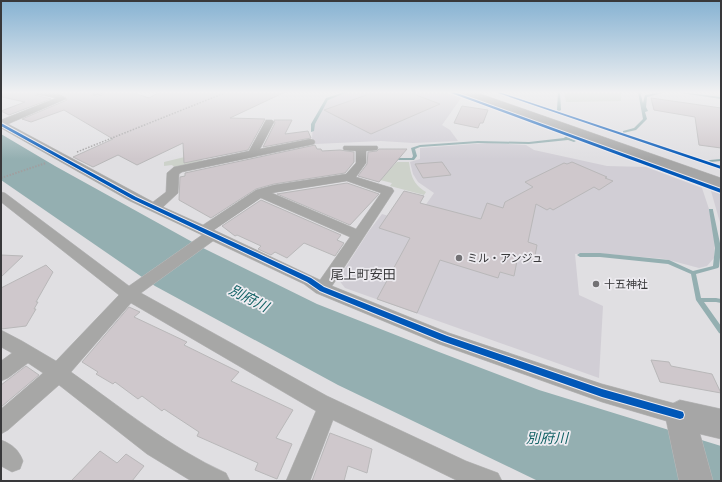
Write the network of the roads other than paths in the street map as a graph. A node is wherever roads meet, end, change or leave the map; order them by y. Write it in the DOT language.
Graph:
graph roads {
  1 [pos="24,114"];
  2 [pos="528,114"];
  3 [pos="547,114"];
  4 [pos="270,122"];
  5 [pos="1,124"];
  6 [pos="310,142"];
  7 [pos="348,148"];
  8 [pos="373,148"];
  9 [pos="252,155"];
  10 [pos="361,156"];
  11 [pos="721,175"];
  12 [pos="350,177"];
  13 [pos="721,184"];
  14 [pos="260,193"];
  15 [pos="1,196"];
  16 [pos="154,208"];
  17 [pos="208,233"];
  18 [pos="358,235"];
  19 [pos="322,288"];
  20 [pos="130,294"];
  21 [pos="1,338"];
  22 [pos="27,353"];
  23 [pos="1,372"];
  24 [pos="58,373"];
  25 [pos="328,407"];
  26 [pos="682,420"];
  27 [pos="1,423"];
  28 [pos="721,424"];
  29 [pos="206,479"];
  30 [pos="298,481"];
  31 [pos="490,481"];
  32 [pos="696,481"];
  1 -- 5 [label="street"];
  2 -- 13 [label="main road"];
  3 -- 11 [label="main road"];
  4 -- 9 [label="street"];
  5 -- 16 [label="street"];
  6 -- 9 [label="street"];
  7 -- 10 [label="street"];
  8 -- 10 [label="street"];
  9 -- 16 [label="street"];
  10 -- 12 [label="street"];
  12 -- 14 [label="street"];
  12 -- 18 [label="street"];
  14 -- 17 [label="street"];
  14 -- 18 [label="street"];
  15 -- 20 [label="street"];
  16 -- 17 [label="street"];
  17 -- 19 [label="street"];
  17 -- 20 [label="street"];
  18 -- 19 [label="street"];
  19 -- 26 [label="street"];
  20 -- 24 [label="street"];
  20 -- 25 [label="street"];
  21 -- 22 [label="street"];
  22 -- 23 [label="street"];
  22 -- 24 [label="street"];
  24 -- 27 [label="street"];
  24 -- 29 [label="street"];
  25 -- 30 [label="street"];
  25 -- 31 [label="street"];
  26 -- 28 [label="main road"];
  26 -- 32 [label="main road"];
}
